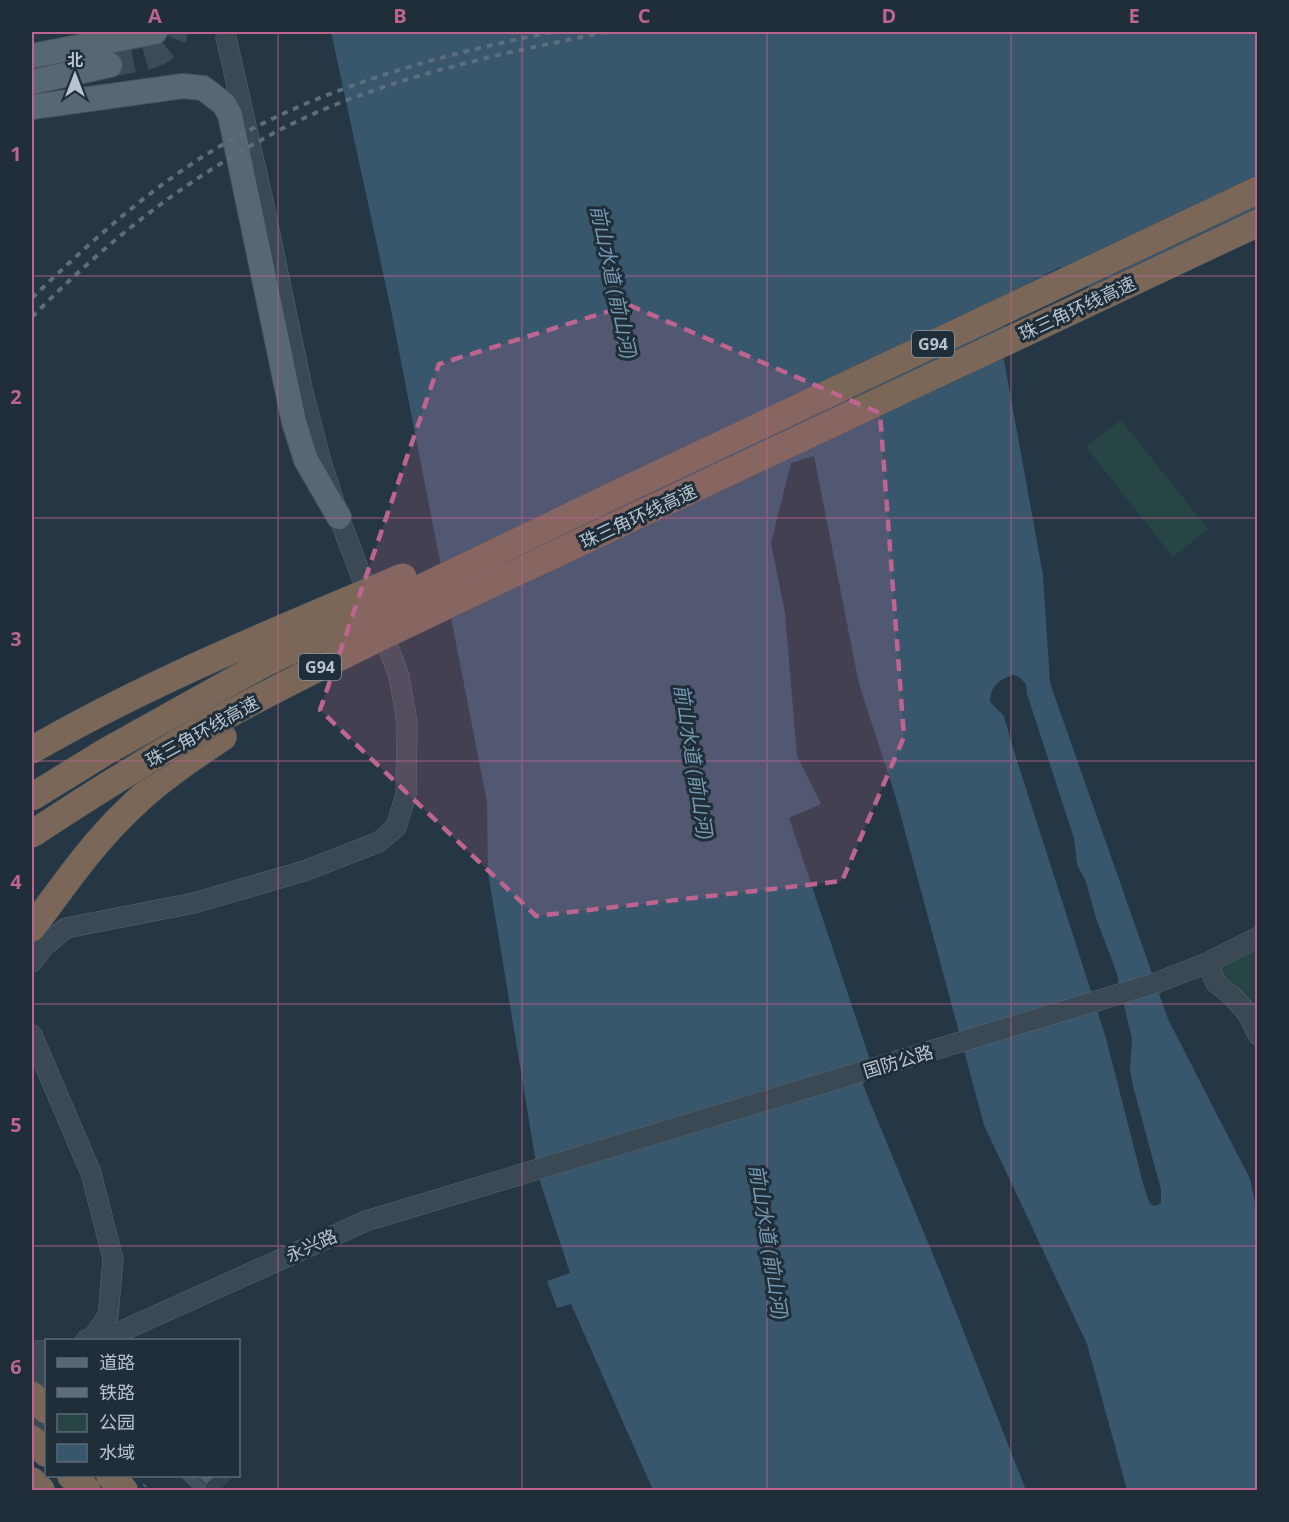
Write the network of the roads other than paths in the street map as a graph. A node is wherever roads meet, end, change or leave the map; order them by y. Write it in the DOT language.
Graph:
graph roads {
  1 [pos="155,32"];
  2 [pos="226,37"];
  3 [pos="32,56"];
  4 [pos="110,65"];
  5 [pos="32,82"];
  6 [pos="32,107"];
  7 [pos="1257,189"];
  8 [pos="1257,223"];
  9 [pos="608,498"];
  10 [pos="339,517"];
  11 [pos="621,523"];
  12 [pos="223,737"];
  13 [pos="129,738"];
  14 [pos="32,750"];
  15 [pos="32,789"];
  16 [pos="32,797"];
  17 [pos="32,834"];
  18 [pos="32,904"];
  19 [pos="32,928"];
  20 [pos="1257,937"];
  21 [pos="32,962"];
  22 [pos="1207,963"];
  23 [pos="1257,1033"];
  24 [pos="32,1035"];
  25 [pos="533,1171"];
  26 [pos="91,1339"];
  27 [pos="45,1366"];
  28 [pos="32,1394"];
  29 [pos="45,1409"];
  30 [pos="72,1477"];
  31 [pos="111,1477"];
  32 [pos="32,1481"];
  33 [pos="40,1491"];
  34 [pos="87,1491"];
  35 [pos="124,1491"];
  1 -- 3 [label="main road"];
  2 -- 10 [label="street"];
  4 -- 5 [label="main road"];
  6 -- 10 [label="main road"];
  7 -- 9 [label="highway, 珠三角环线高速 / G94"];
  8 -- 11 [label="highway, 珠三角环线高速 / G94"];
  9 -- 13 [label="highway, 珠三角环线高速 / G94, bridge"];
  9 -- 14 [label="highway, bridge"];
  10 -- 21 [label="street"];
  11 -- 12 [label="highway, bridge"];
  11 -- 17 [label="highway, 珠三角环线高速 / G94, bridge"];
  12 -- 18 [label="highway"];
  12 -- 19 [label="highway"];
  13 -- 15 [label="highway, bridge"];
  13 -- 16 [label="highway, 珠三角环线高速 / G94, bridge"];
  20 -- 22 [label="street, 国防公路"];
  22 -- 23 [label="street"];
  22 -- 25 [label="street, 国防公路"];
  24 -- 26 [label="street"];
  25 -- 26 [label="street, 永兴路"];
  27 -- 28 [label="street"];
  28 -- 29 [label="highway"];
  30 -- 34 [label="highway"];
  31 -- 35 [label="highway"];
  32 -- 33 [label="highway"];
}
